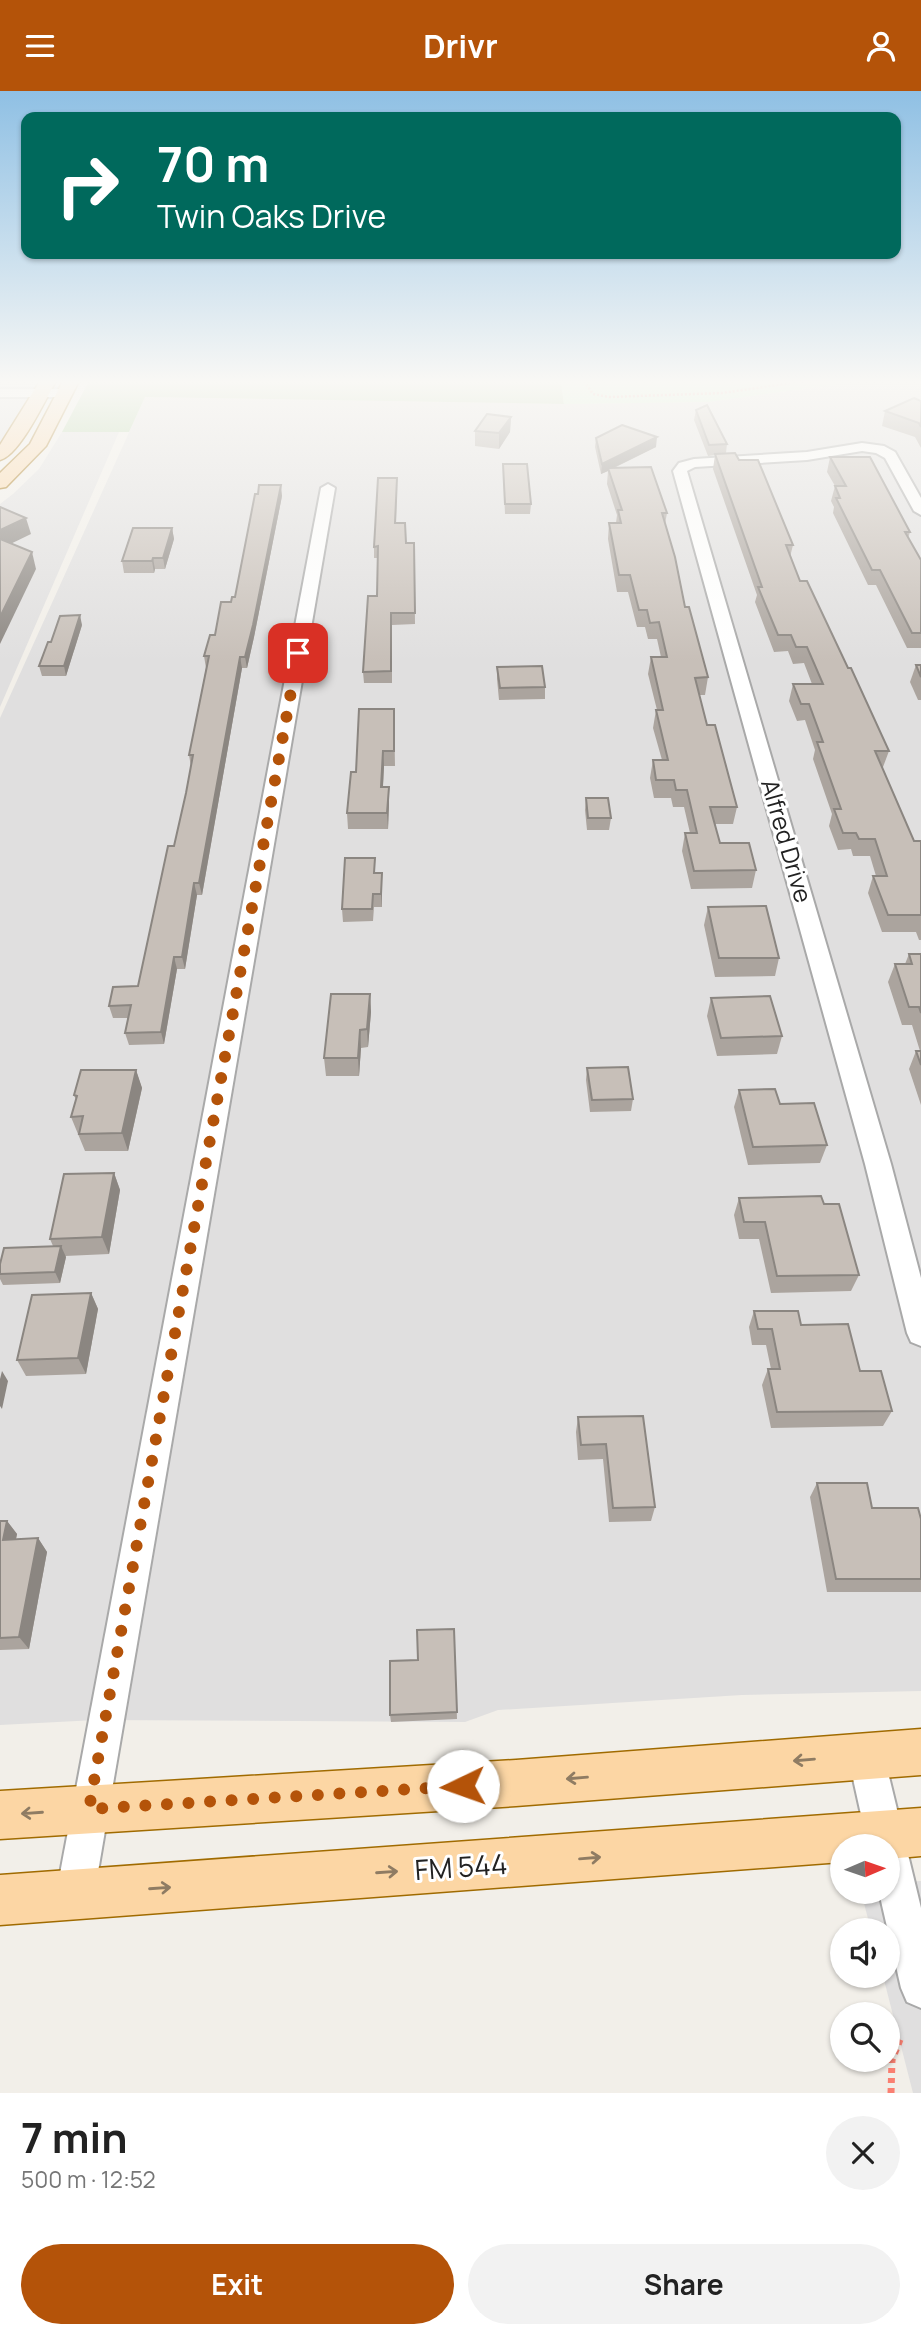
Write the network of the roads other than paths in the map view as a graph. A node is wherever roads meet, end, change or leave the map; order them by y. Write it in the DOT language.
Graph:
graph roads {
  1 [pos="681,474"];
  2 [pos="900,474"];
  3 [pos="328,488"];
  4 [pos="921,511"];
  5 [pos="895,1234"];
  6 [pos="921,1278"];
  7 [pos="921,1333"];
  8 [pos="921,1752"];
  9 [pos="866,1756"];
  10 [pos="89,1809"];
  11 [pos="0,1815"];
  12 [pos="893,1834"];
  13 [pos="830,1844"];
  14 [pos="900,1868"];
  15 [pos="75,1895"];
  16 [pos="0,1900"];
  17 [pos="921,1988"];
  1 -- 5 [label="street, Alfred Drive"];
  2 -- 4 [label="street, Alfred Drive"];
  3 -- 10 [label="street"];
  5 -- 6 [label="street, Alfred Drive"];
  5 -- 7 [label="street, Alfred Drive"];
  8 -- 9 [label="main road"];
  9 -- 10 [label="main road, one-way"];
  9 -- 12 [label="street"];
  10 -- 11 [label="main road, one-way"];
  10 -- 15 [label="street"];
  15 -- 13 [label="main road, FM 544, one-way"];
  14 -- 17 [label="street"];
  15 -- 16 [label="main road, FM 544"];
}
